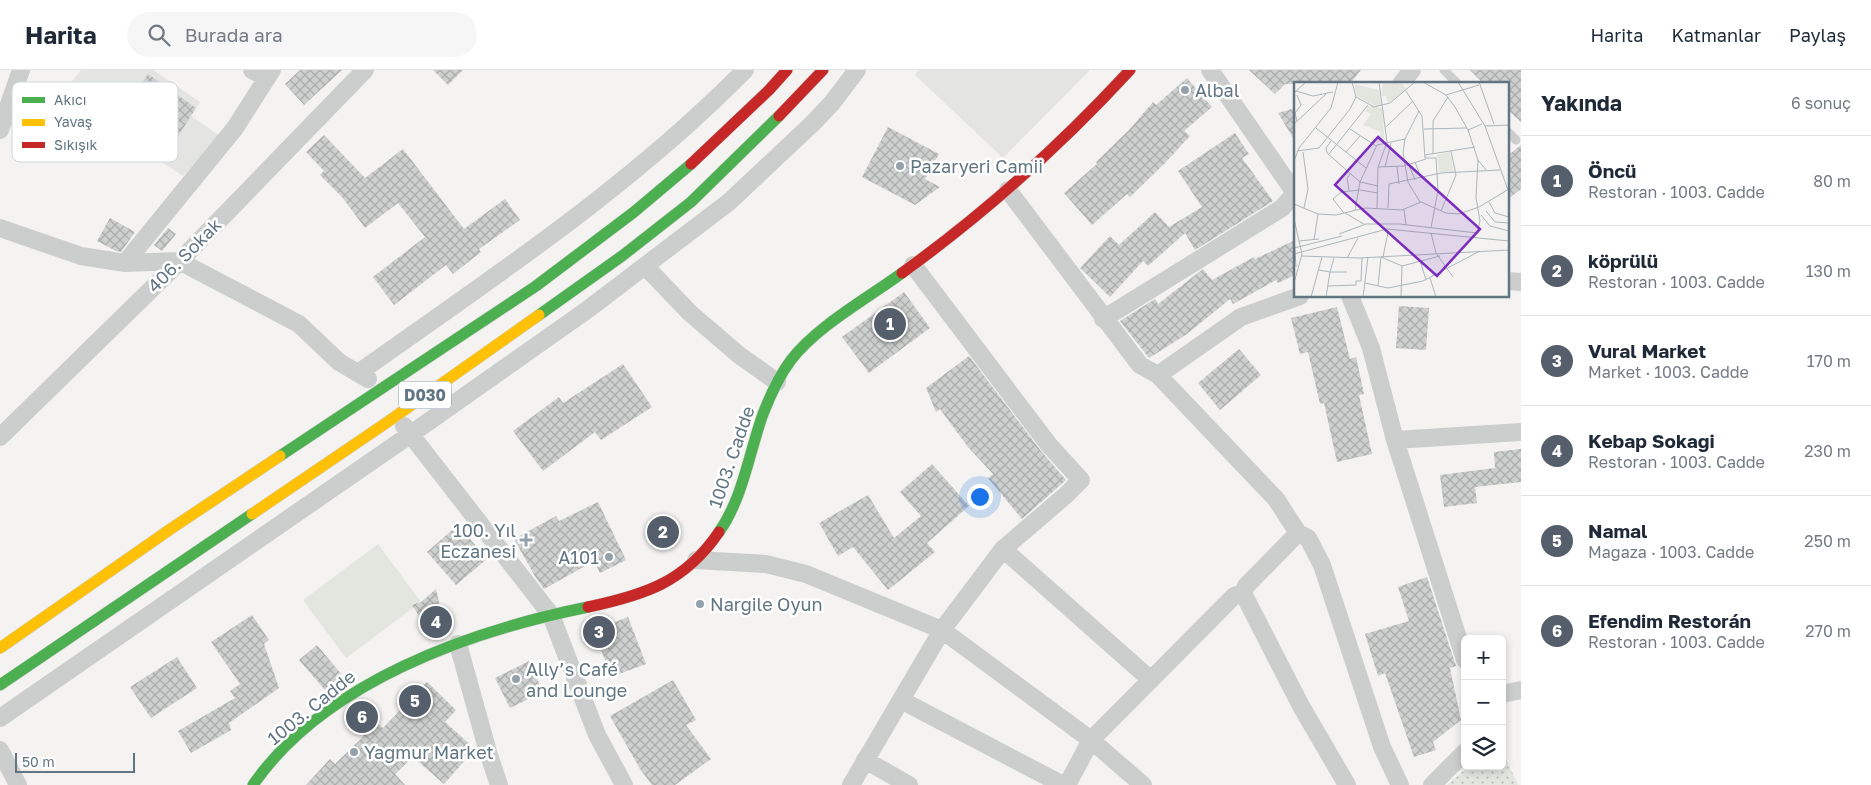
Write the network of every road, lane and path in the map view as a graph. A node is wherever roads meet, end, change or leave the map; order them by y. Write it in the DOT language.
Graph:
graph roads {
  1 [pos="21,70"];
  2 [pos="365,70"];
  3 [pos="787,70"];
  4 [pos="823,70"];
  5 [pos="858,70"];
  6 [pos="1130,70"];
  7 [pos="1210,70"];
  8 [pos="1412,70"];
  9 [pos="1444,70"];
  10 [pos="738,72"];
  11 [pos="263,73"];
  12 [pos="17,82"];
  13 [pos="1403,82"];
  14 [pos="1456,82"];
  15 [pos="12,96"];
  16 [pos="0,130"];
  17 [pos="1508,132"];
  18 [pos="1516,140"];
  19 [pos="1008,190"];
  20 [pos="1294,192"];
  21 [pos="1294,194"];
  22 [pos="0,228"];
  23 [pos="179,261"];
  24 [pos="125,263"];
  25 [pos="914,265"];
  26 [pos="645,266"];
  27 [pos="1508,281"];
  28 [pos="1521,282"];
  29 [pos="1294,298"];
  30 [pos="1351,298"];
  31 [pos="1103,319"];
  32 [pos="358,373"];
  33 [pos="1158,375"];
  34 [pos="777,382"];
  35 [pos="383,389"];
  36 [pos="395,416"];
  37 [pos="1521,432"];
  38 [pos="411,434"];
  39 [pos="0,437"];
  40 [pos="1396,440"];
  41 [pos="1298,533"];
  42 [pos="1003,550"];
  43 [pos="696,560"];
  44 [pos="1243,593"];
  45 [pos="551,615"];
  46 [pos="942,630"];
  47 [pos="458,644"];
  48 [pos="1461,647"];
  49 [pos="0,648"];
  50 [pos="1151,680"];
  51 [pos="0,685"];
  52 [pos="1521,690"];
  53 [pos="1506,693"];
  54 [pos="901,700"];
  55 [pos="0,718"];
  56 [pos="1091,740"];
  57 [pos="0,750"];
  58 [pos="1461,756"];
  59 [pos="865,760"];
  60 [pos="18,785"];
  61 [pos="253,785"];
  62 [pos="499,785"];
  63 [pos="624,785"];
  64 [pos="851,785"];
  65 [pos="909,785"];
  66 [pos="1065,785"];
  67 [pos="1143,785"];
  68 [pos="1347,785"];
  69 [pos="1400,785"];
  70 [pos="1432,785"];
  1 -- 12 [label="street"];
  2 -- 23 [label="street, 406. Sokak"];
  3 -- 35 [label="main road, D030"];
  4 -- 36 [label="main road, D030"];
  5 -- 26 [label="street"];
  6 -- 19 [label="main road, 1003. Cadde"];
  7 -- 20 [label="street"];
  8 -- 13 [label="street"];
  9 -- 14 [label="lane"];
  10 -- 32 [label="street"];
  11 -- 24 [label="street"];
  15 -- 16 [label="street"];
  17 -- 18 [label="lane"];
  19 -- 25 [label="main road, 1003. Cadde"];
  19 -- 31 [label="street"];
  21 -- 31 [label="street"];
  22 -- 24 [label="street"];
  23 -- 24 [label="street"];
  23 -- 32 [label="street"];
  23 -- 39 [label="street, 406. Sokak"];
  25 -- 34 [label="main road, 1003. Cadde"];
  25 -- 42 [label="street"];
  26 -- 34 [label="street"];
  26 -- 38 [label="street"];
  27 -- 28 [label="street"];
  29 -- 33 [label="street"];
  30 -- 40 [label="street"];
  31 -- 33 [label="street"];
  32 -- 35 [label="street"];
  33 -- 41 [label="street"];
  34 -- 43 [label="main road, 1003. Cadde"];
  35 -- 49 [label="main road, D030"];
  36 -- 38 [label="street"];
  36 -- 51 [label="main road, D030"];
  37 -- 40 [label="street"];
  38 -- 45 [label="street"];
  38 -- 55 [label="street"];
  40 -- 48 [label="street"];
  41 -- 44 [label="street"];
  41 -- 69 [label="street"];
  42 -- 46 [label="street"];
  42 -- 50 [label="street"];
  43 -- 45 [label="main road, 1003. Cadde"];
  43 -- 46 [label="street"];
  44 -- 50 [label="street"];
  44 -- 68 [label="street"];
  45 -- 47 [label="main road, 1003. Cadde"];
  45 -- 63 [label="street"];
  46 -- 54 [label="street"];
  46 -- 56 [label="street"];
  47 -- 61 [label="main road, 1003. Cadde"];
  47 -- 62 [label="street"];
  50 -- 56 [label="street"];
  52 -- 53 [label="street"];
  54 -- 59 [label="street"];
  54 -- 66 [label="street"];
  56 -- 66 [label="street"];
  56 -- 67 [label="street"];
  57 -- 60 [label="street"];
  58 -- 70 [label="street"];
  59 -- 64 [label="street"];
  59 -- 65 [label="street"];
}
